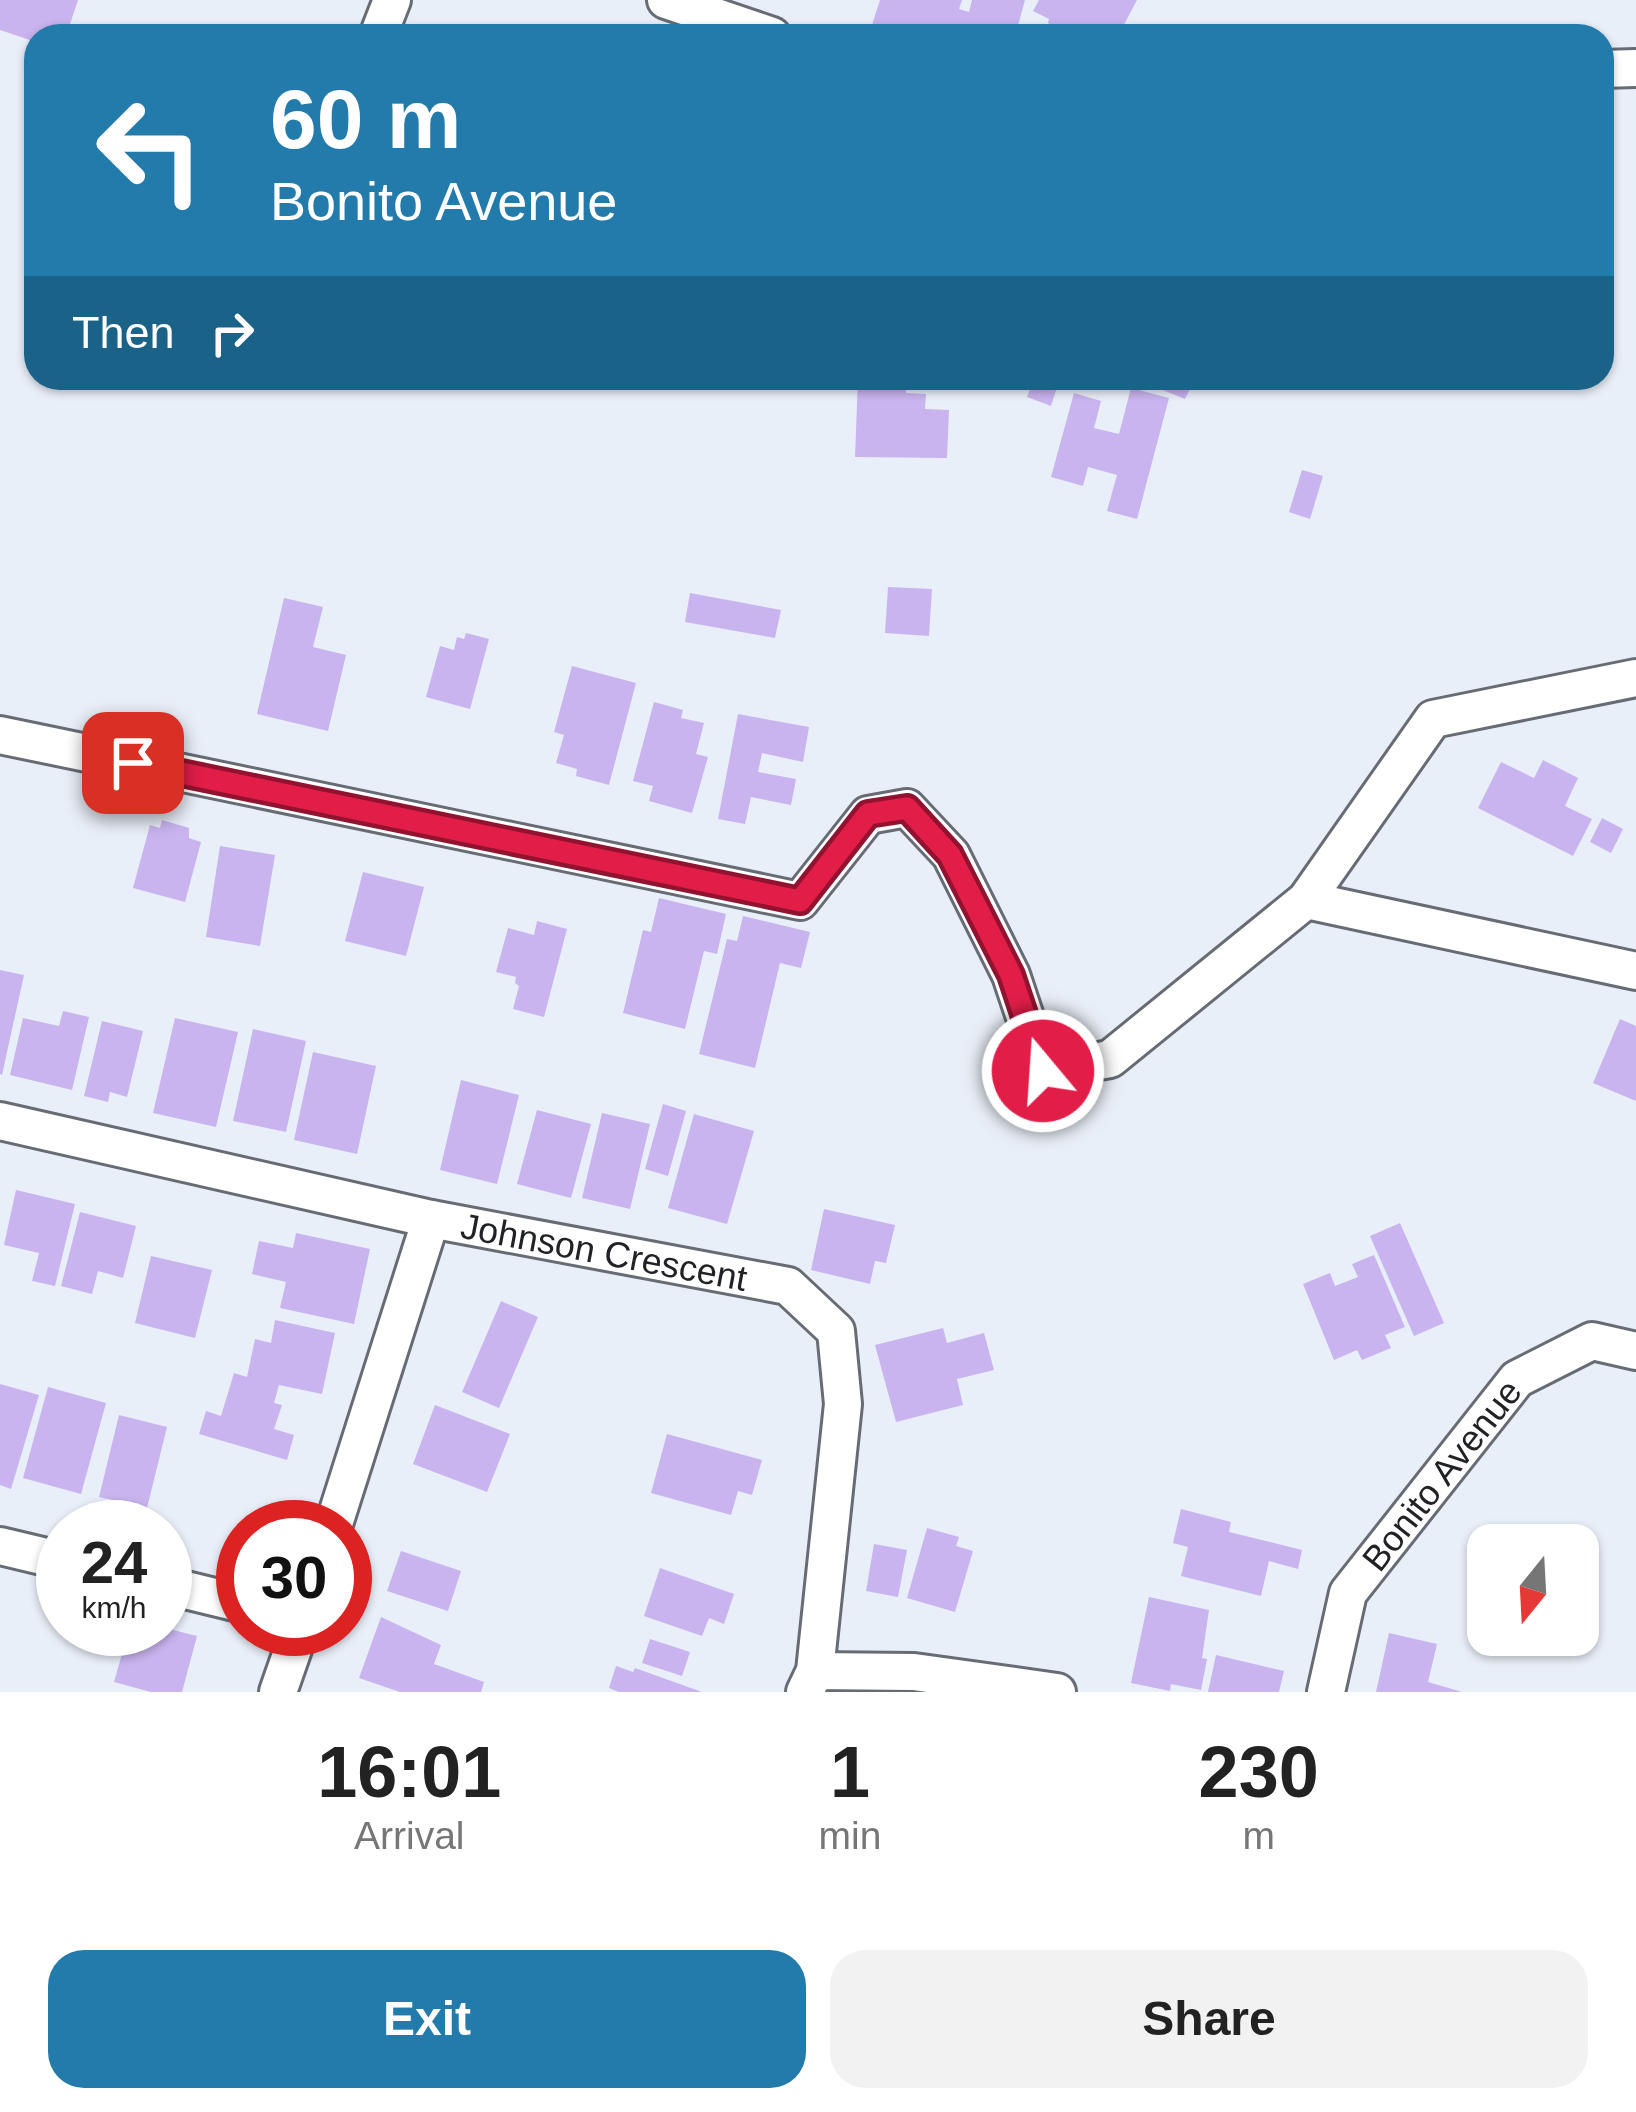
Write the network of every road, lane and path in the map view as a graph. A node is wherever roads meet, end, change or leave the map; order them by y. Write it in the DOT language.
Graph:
graph roads {
  1 [pos="666,0"];
  2 [pos="737,24"];
  3 [pos="1636,678"];
  4 [pos="0,735"];
  5 [pos="1306,900"];
  6 [pos="1636,971"];
  7 [pos="0,1121"];
  8 [pos="431,1219"];
  9 [pos="1636,1351"];
  10 [pos="342,1500"];
  11 [pos="0,1546"];
  12 [pos="36,1555"];
  13 [pos="291,1656"];
  14 [pos="810,1681"];
  15 [pos="278,1692"];
  16 [pos="1057,1692"];
  17 [pos="1326,1692"];
  1 -- 2 [label="street"];
  3 -- 5 [label="street"];
  4 -- 5 [label="street"];
  5 -- 6 [label="street"];
  7 -- 8 [label="street, Johnson Crescent"];
  8 -- 10 [label="street"];
  8 -- 14 [label="street, Johnson Crescent"];
  9 -- 17 [label="street, Bonito Avenue"];
  11 -- 12 [label="street"];
  13 -- 15 [label="street"];
  14 -- 16 [label="street"];
}
